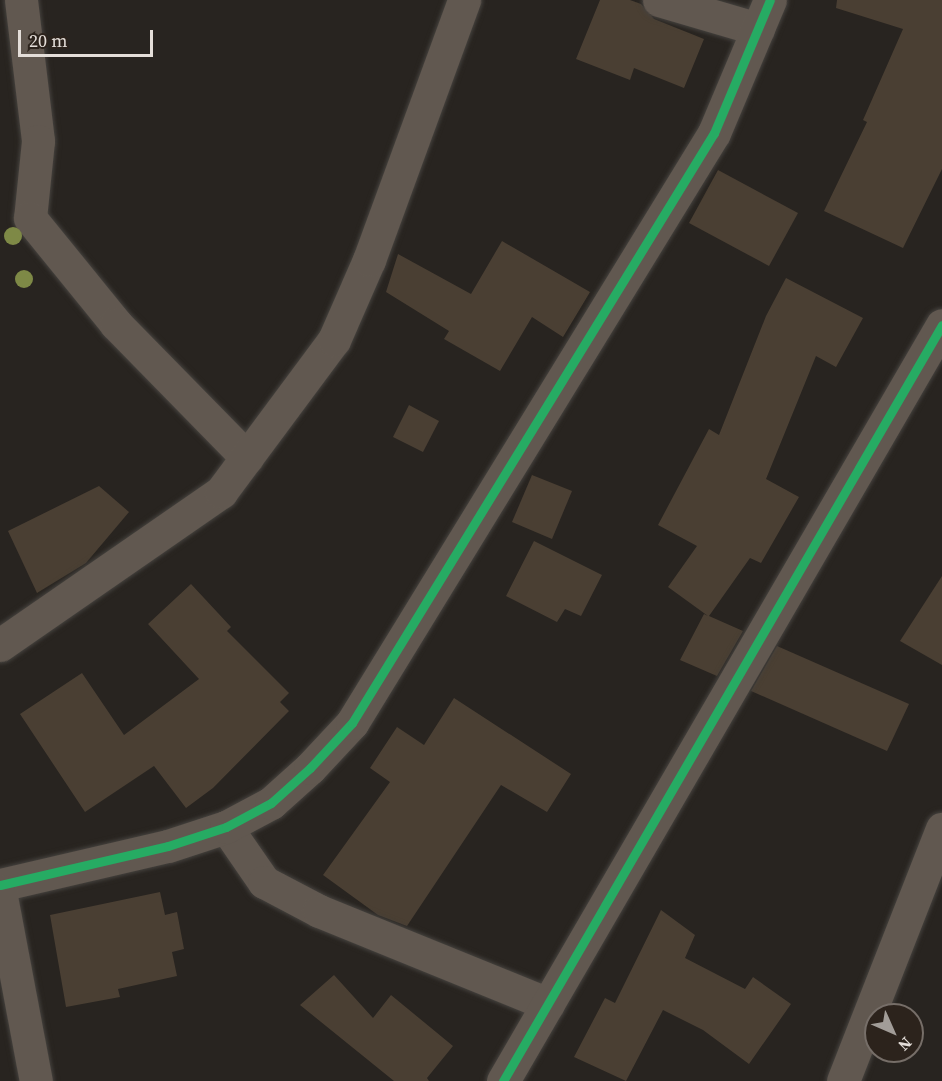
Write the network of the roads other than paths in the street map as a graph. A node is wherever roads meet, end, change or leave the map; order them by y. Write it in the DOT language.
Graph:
graph roads {
  1 [pos="21,0"];
  2 [pos="464,0"];
  3 [pos="659,0"];
  4 [pos="764,15"];
  5 [pos="942,325"];
  6 [pos="247,458"];
  7 [pos="0,645"];
  8 [pos="226,826"];
  9 [pos="942,829"];
  10 [pos="0,885"];
  11 [pos="0,891"];
  12 [pos="548,1004"];
  13 [pos="36,1081"];
  14 [pos="502,1081"];
  15 [pos="843,1081"];
  1 -- 6 [label="street"];
  2 -- 6 [label="street"];
  3 -- 4 [label="street"];
  4 -- 8 [label="street"];
  5 -- 12 [label="street"];
  6 -- 7 [label="street"];
  8 -- 10 [label="street"];
  8 -- 12 [label="street"];
  9 -- 15 [label="street"];
  11 -- 13 [label="street"];
  12 -- 14 [label="street"];
}
